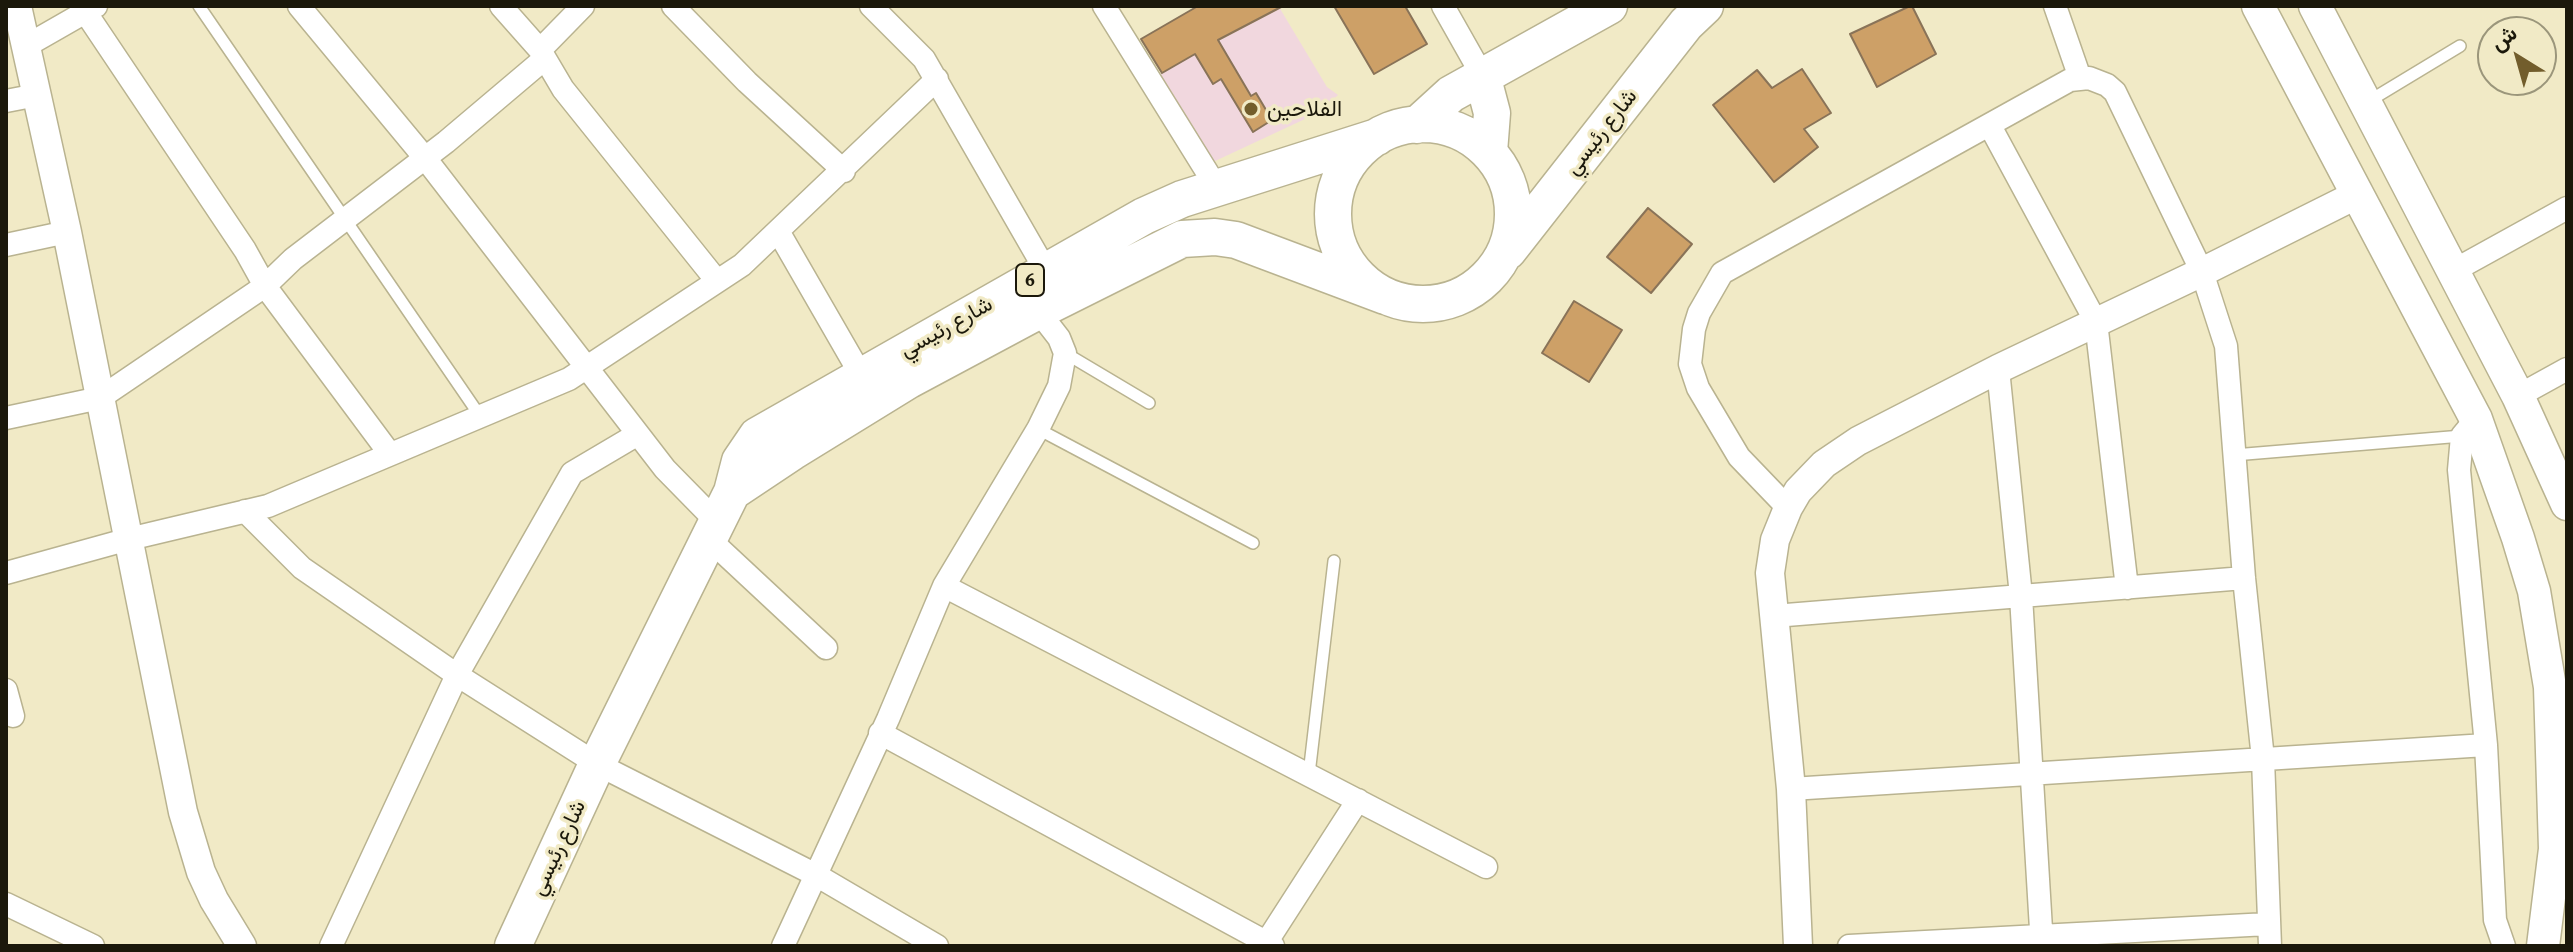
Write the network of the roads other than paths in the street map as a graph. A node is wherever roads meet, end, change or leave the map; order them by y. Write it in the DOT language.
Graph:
graph roads {
  1 [pos="17,6"];
  2 [pos="199,6"];
  3 [pos="299,6"];
  4 [pos="501,6"];
  5 [pos="583,6"];
  6 [pos="673,6"];
  7 [pos="871,6"];
  8 [pos="1104,6"];
  9 [pos="1443,6"];
  10 [pos="1609,6"];
  11 [pos="1705,6"];
  12 [pos="2055,6"];
  13 [pos="2258,6"];
  14 [pos="2315,6"];
  15 [pos="91,9"];
  16 [pos="26,46"];
  17 [pos="2460,46"];
  18 [pos="541,55"];
  19 [pos="1482,75"];
  20 [pos="2080,78"];
  21 [pos="937,79"];
  22 [pos="37,95"];
  23 [pos="6,101"];
  24 [pos="2365,104"];
  25 [pos="1417,125"];
  26 [pos="1990,126"];
  27 [pos="1377,137"];
  28 [pos="1489,152"];
  29 [pos="425,158"];
  30 [pos="844,171"];
  31 [pos="1217,188"];
  32 [pos="2356,195"];
  33 [pos="2567,208"];
  34 [pos="345,219"];
  35 [pos="778,231"];
  36 [pos="67,232"];
  37 [pos="6,245"];
  38 [pos="1500,261"];
  39 [pos="1046,271"];
  40 [pos="2453,271"];
  41 [pos="2202,272"];
  42 [pos="717,281"];
  43 [pos="265,286"];
  44 [pos="1385,296"];
  45 [pos="1038,311"];
  46 [pos="2096,322"];
  47 [pos="1065,353"];
  48 [pos="586,367"];
  49 [pos="1998,369"];
  50 [pos="2567,369"];
  51 [pos="861,375"];
  52 [pos="2518,396"];
  53 [pos="100,398"];
  54 [pos="1149,403"];
  55 [pos="480,416"];
  56 [pos="6,418"];
  57 [pos="2469,428"];
  58 [pos="1038,429"];
  59 [pos="638,434"];
  60 [pos="390,454"];
  61 [pos="2234,455"];
  62 [pos="2567,504"];
  63 [pos="1788,508"];
  64 [pos="245,511"];
  65 [pos="719,518"];
  66 [pos="129,539"];
  67 [pos="1253,543"];
  68 [pos="1334,561"];
  69 [pos="6,573"];
  70 [pos="2244,578"];
  71 [pos="944,586"];
  72 [pos="2127,588"];
  73 [pos="2021,596"];
  74 [pos="1774,616"];
  75 [pos="826,648"];
  76 [pos="457,675"];
  77 [pos="6,690"];
  78 [pos="13,716"];
  79 [pos="880,733"];
  80 [pos="2486,745"];
  81 [pos="2263,759"];
  82 [pos="597,764"];
  83 [pos="1309,774"];
  84 [pos="2031,774"];
  85 [pos="1791,789"];
  86 [pos="1358,800"];
  87 [pos="1486,867"];
  88 [pos="816,875"];
  89 [pos="6,904"];
  90 [pos="2269,935"];
  91 [pos="2155,938"];
  92 [pos="2042,941"];
  93 [pos="1268,945"];
  94 [pos="93,946"];
  95 [pos="242,946"];
  96 [pos="331,946"];
  97 [pos="513,946"];
  98 [pos="783,946"];
  99 [pos="937,946"];
  100 [pos="1798,946"];
  101 [pos="1849,946"];
  102 [pos="2504,946"];
  103 [pos="2543,946"];
  1 -- 16 [label="street"];
  2 -- 34 [label="lane"];
  3 -- 29 [label="street"];
  4 -- 18 [label="street"];
  5 -- 18 [label="street"];
  6 -- 30 [label="street"];
  7 -- 21 [label="street"];
  8 -- 31 [label="street"];
  9 -- 19 [label="street"];
  10 -- 19 [label="highway, شارع رئيسي"];
  11 -- 38 [label="highway, شارع رئيسي"];
  12 -- 20 [label="street"];
  13 -- 32 [label="main road"];
  14 -- 24 [label="main road"];
  15 -- 16 [label="street"];
  15 -- 43 [label="street"];
  16 -- 22 [label="street"];
  17 -- 24 [label="lane"];
  18 -- 29 [label="street"];
  18 -- 42 [label="street"];
  19 -- 25 [label="highway, شارع رئيسي"];
  19 -- 28 [label="highway"];
  20 -- 26 [label="street"];
  20 -- 41 [label="street"];
  21 -- 30 [label="street"];
  21 -- 39 [label="street"];
  22 -- 23 [label="street"];
  22 -- 36 [label="street"];
  24 -- 40 [label="main road"];
  25 -- 27 [label="highway, شارع رئيسي"];
  25 -- 28 [label="highway, شارع رئيسي"];
  26 -- 46 [label="street"];
  26 -- 63 [label="street"];
  27 -- 31 [label="highway, شارع رئيسي / 6"];
  27 -- 44 [label="highway, شارع رئيسي"];
  28 -- 38 [label="highway, شارع رئيسي"];
  29 -- 34 [label="street"];
  29 -- 48 [label="street"];
  30 -- 35 [label="street"];
  31 -- 39 [label="highway, شارع رئيسي / 6"];
  32 -- 41 [label="street"];
  32 -- 57 [label="main road"];
  33 -- 40 [label="street"];
  34 -- 43 [label="street"];
  34 -- 55 [label="lane"];
  35 -- 42 [label="street"];
  35 -- 51 [label="street"];
  36 -- 37 [label="street"];
  36 -- 53 [label="street"];
  38 -- 44 [label="highway, شارع رئيسي"];
  39 -- 51 [label="highway, شارع رئيسي / 6"];
  40 -- 52 [label="main road"];
  41 -- 46 [label="street"];
  41 -- 61 [label="street"];
  42 -- 48 [label="street"];
  43 -- 53 [label="street"];
  43 -- 60 [label="street"];
  44 -- 45 [label="highway, شارع رئيسي / 6"];
  45 -- 47 [label="street"];
  45 -- 65 [label="highway, شارع رئيسي / 6"];
  46 -- 49 [label="street"];
  46 -- 72 [label="street"];
  47 -- 54 [label="lane"];
  47 -- 58 [label="street"];
  48 -- 55 [label="street"];
  48 -- 59 [label="street"];
  49 -- 63 [label="street"];
  49 -- 73 [label="street"];
  50 -- 52 [label="street"];
  51 -- 65 [label="highway, شارع رئيسي / 6"];
  52 -- 57 [label="main road"];
  52 -- 62 [label="main road"];
  53 -- 56 [label="street"];
  53 -- 66 [label="street"];
  55 -- 60 [label="street"];
  57 -- 61 [label="lane"];
  57 -- 80 [label="street"];
  57 -- 103 [label="main road"];
  58 -- 67 [label="lane"];
  58 -- 71 [label="street"];
  59 -- 65 [label="street"];
  59 -- 76 [label="street"];
  60 -- 64 [label="street"];
  61 -- 70 [label="street"];
  63 -- 74 [label="street"];
  64 -- 66 [label="street"];
  64 -- 76 [label="street"];
  65 -- 75 [label="street"];
  65 -- 82 [label="highway, شارع رئيسي / 6"];
  66 -- 69 [label="street"];
  66 -- 95 [label="street"];
  68 -- 83 [label="lane"];
  70 -- 72 [label="street"];
  70 -- 81 [label="street"];
  71 -- 79 [label="street"];
  71 -- 83 [label="street"];
  72 -- 73 [label="street"];
  73 -- 74 [label="street"];
  73 -- 84 [label="street"];
  74 -- 85 [label="street"];
  76 -- 82 [label="street"];
  76 -- 96 [label="street"];
  77 -- 78 [label="street"];
  79 -- 88 [label="street"];
  79 -- 93 [label="street"];
  80 -- 81 [label="street"];
  80 -- 102 [label="street"];
  81 -- 84 [label="street"];
  81 -- 90 [label="street"];
  82 -- 88 [label="street"];
  82 -- 97 [label="highway, شارع رئيسي / 6"];
  83 -- 86 [label="street"];
  84 -- 85 [label="street"];
  84 -- 92 [label="street"];
  85 -- 100 [label="street"];
  86 -- 87 [label="street"];
  86 -- 93 [label="street"];
  88 -- 98 [label="street"];
  88 -- 99 [label="street"];
  89 -- 94 [label="street"];
  90 -- 91 [label="street"];
  91 -- 92 [label="street"];
  92 -- 101 [label="street"];
}
